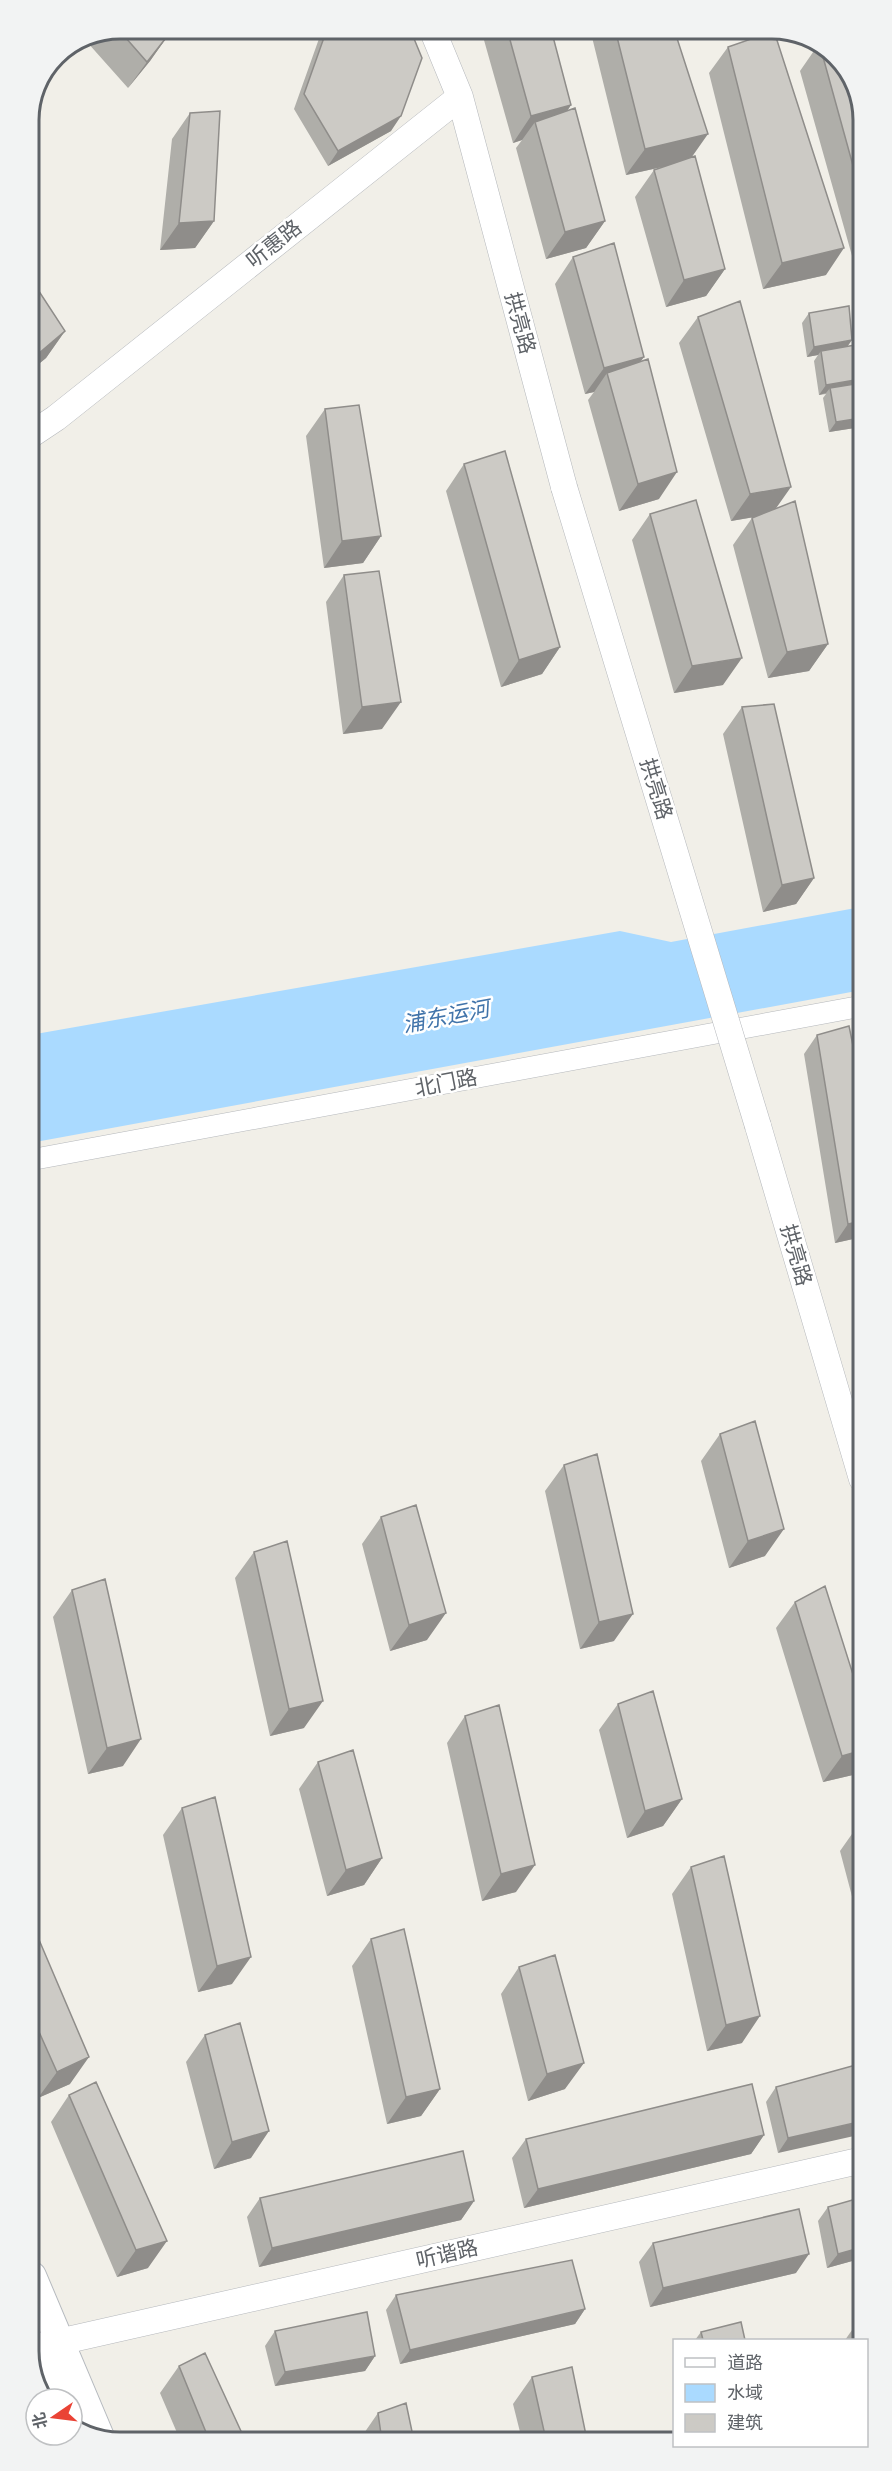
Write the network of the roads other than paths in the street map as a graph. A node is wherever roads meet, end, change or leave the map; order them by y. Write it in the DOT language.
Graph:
graph roads {
  1 [pos="436,39"];
  2 [pos="460,97"];
  3 [pos="39,429"];
  4 [pos="853,1008"];
  5 [pos="39,1158"];
  6 [pos="853,1448"];
  7 [pos="853,2162"];
  8 [pos="39,2292"];
  9 [pos="60,2341"];
  10 [pos="39,2346"];
  11 [pos="42,2371"];
  12 [pos="49,2387"];
  13 [pos="96,2428"];
  1 -- 2 [label="street"];
  2 -- 3 [label="street, 听惠路"];
  2 -- 6 [label="street, 拱亮路, bridge"];
  4 -- 5 [label="street, 北门路"];
  7 -- 9 [label="street, 听谐路"];
  8 -- 9 [label="main road"];
  9 -- 10 [label="street, 听谐路"];
  9 -- 13 [label="main road"];
  11 -- 12 [label="main road"];
}
